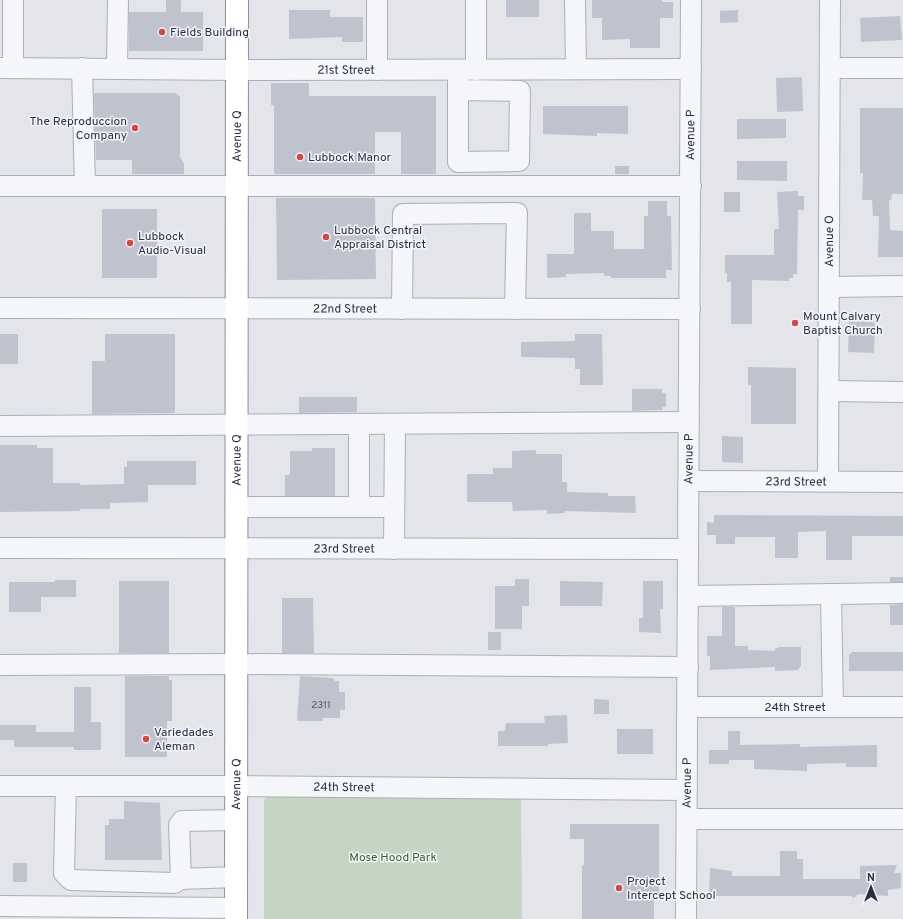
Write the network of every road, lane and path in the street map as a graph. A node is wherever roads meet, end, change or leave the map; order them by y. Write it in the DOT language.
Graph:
graph roads {
  1 [pos="13,0"];
  2 [pos="118,0"];
  3 [pos="237,0"];
  4 [pos="377,0"];
  5 [pos="476,0"];
  6 [pos="575,0"];
  7 [pos="691,0"];
  8 [pos="830,0"];
  9 [pos="6,68"];
  10 [pos="82,68"];
  11 [pos="830,68"];
  12 [pos="903,68"];
  13 [pos="117,69"];
  14 [pos="576,69"];
  15 [pos="691,69"];
  16 [pos="237,70"];
  17 [pos="377,70"];
  18 [pos="467,70"];
  19 [pos="458,90"];
  20 [pos="0,186"];
  21 [pos="85,186"];
  22 [pos="236,186"];
  23 [pos="691,186"];
  24 [pos="903,286"];
  25 [pos="830,288"];
  26 [pos="0,308"];
  27 [pos="236,309"];
  28 [pos="402,309"];
  29 [pos="515,309"];
  30 [pos="690,309"];
  31 [pos="829,391"];
  32 [pos="903,392"];
  33 [pos="689,422"];
  34 [pos="395,424"];
  35 [pos="359,425"];
  36 [pos="0,426"];
  37 [pos="236,426"];
  38 [pos="689,481"];
  39 [pos="828,481"];
  40 [pos="903,482"];
  41 [pos="236,507"];
  42 [pos="359,507"];
  43 [pos="394,507"];
  44 [pos="0,548"];
  45 [pos="236,549"];
  46 [pos="394,549"];
  47 [pos="688,549"];
  48 [pos="903,593"];
  49 [pos="831,594"];
  50 [pos="688,596"];
  51 [pos="236,664"];
  52 [pos="0,666"];
  53 [pos="688,667"];
  54 [pos="688,707"];
  55 [pos="833,707"];
  56 [pos="903,707"];
  57 [pos="0,786"];
  58 [pos="66,786"];
  59 [pos="235,786"];
  60 [pos="687,790"];
  61 [pos="687,819"];
  62 [pos="903,819"];
  63 [pos="235,820"];
  64 [pos="236,877"];
  65 [pos="181,879"];
  66 [pos="0,906"];
  67 [pos="236,913"];
  68 [pos="686,919"];
  1 -- 9 [label="street"];
  2 -- 13 [label="street"];
  3 -- 16 [label="highway, Avenue Q"];
  4 -- 17 [label="street"];
  5 -- 18 [label="street"];
  6 -- 14 [label="street"];
  7 -- 15 [label="street, Avenue P"];
  8 -- 11 [label="street, Avenue O"];
  9 -- 10 [label="street, 21st Street"];
  10 -- 13 [label="street, 21st Street"];
  10 -- 21 [label="street"];
  11 -- 12 [label="street"];
  11 -- 25 [label="street, Avenue O"];
  13 -- 16 [label="street, 21st Street"];
  14 -- 15 [label="street, 21st Street"];
  14 -- 18 [label="street, 21st Street"];
  15 -- 23 [label="street, Avenue P"];
  16 -- 17 [label="street, 21st Street"];
  16 -- 22 [label="highway, Avenue Q"];
  17 -- 18 [label="street, 21st Street"];
  18 -- 19 [label="street"];
  19 -- 19 [label="street"];
  20 -- 21 [label="street"];
  21 -- 22 [label="street"];
  22 -- 23 [label="street"];
  22 -- 27 [label="highway, Avenue Q"];
  23 -- 30 [label="street, Avenue P"];
  24 -- 25 [label="street"];
  25 -- 31 [label="street, Avenue O"];
  26 -- 27 [label="street, 22nd Street"];
  27 -- 28 [label="street, 22nd Street"];
  27 -- 37 [label="highway, Avenue Q"];
  28 -- 29 [label="street, 22nd Street"];
  28 -- 29 [label="street"];
  29 -- 30 [label="street, 22nd Street"];
  30 -- 33 [label="street, Avenue P"];
  31 -- 32 [label="street"];
  31 -- 39 [label="street, Avenue O"];
  33 -- 34 [label="street"];
  33 -- 38 [label="street, Avenue P"];
  34 -- 35 [label="street"];
  34 -- 43 [label="street"];
  35 -- 37 [label="street"];
  35 -- 42 [label="street"];
  36 -- 37 [label="street"];
  37 -- 41 [label="highway, Avenue Q"];
  38 -- 39 [label="street, 23rd Street"];
  38 -- 47 [label="street, Avenue P"];
  39 -- 40 [label="street, 23rd Street"];
  41 -- 42 [label="street"];
  41 -- 45 [label="highway, Avenue Q"];
  42 -- 43 [label="street"];
  43 -- 46 [label="street"];
  44 -- 45 [label="street, 23rd Street"];
  45 -- 46 [label="street, 23rd Street"];
  45 -- 51 [label="highway, Avenue Q"];
  46 -- 47 [label="street, 23rd Street"];
  47 -- 50 [label="street, Avenue P"];
  48 -- 49 [label="street"];
  49 -- 50 [label="street"];
  49 -- 55 [label="street"];
  50 -- 53 [label="street, Avenue P"];
  51 -- 52 [label="street"];
  51 -- 53 [label="street"];
  51 -- 59 [label="highway, Avenue Q"];
  53 -- 54 [label="street, Avenue P"];
  54 -- 55 [label="street, 24th Street"];
  54 -- 60 [label="street, Avenue P"];
  55 -- 56 [label="street, 24th Street"];
  57 -- 58 [label="street, 24th Street"];
  58 -- 59 [label="street, 24th Street"];
  58 -- 65 [label="street"];
  59 -- 60 [label="street, 24th Street"];
  59 -- 63 [label="highway, Avenue Q"];
  60 -- 61 [label="street, Avenue P"];
  61 -- 62 [label="street"];
  61 -- 68 [label="street, Avenue P"];
  63 -- 64 [label="highway, Avenue Q"];
  63 -- 65 [label="street"];
  64 -- 65 [label="street"];
  64 -- 67 [label="highway, Avenue Q"];
  66 -- 67 [label="street"];
}
